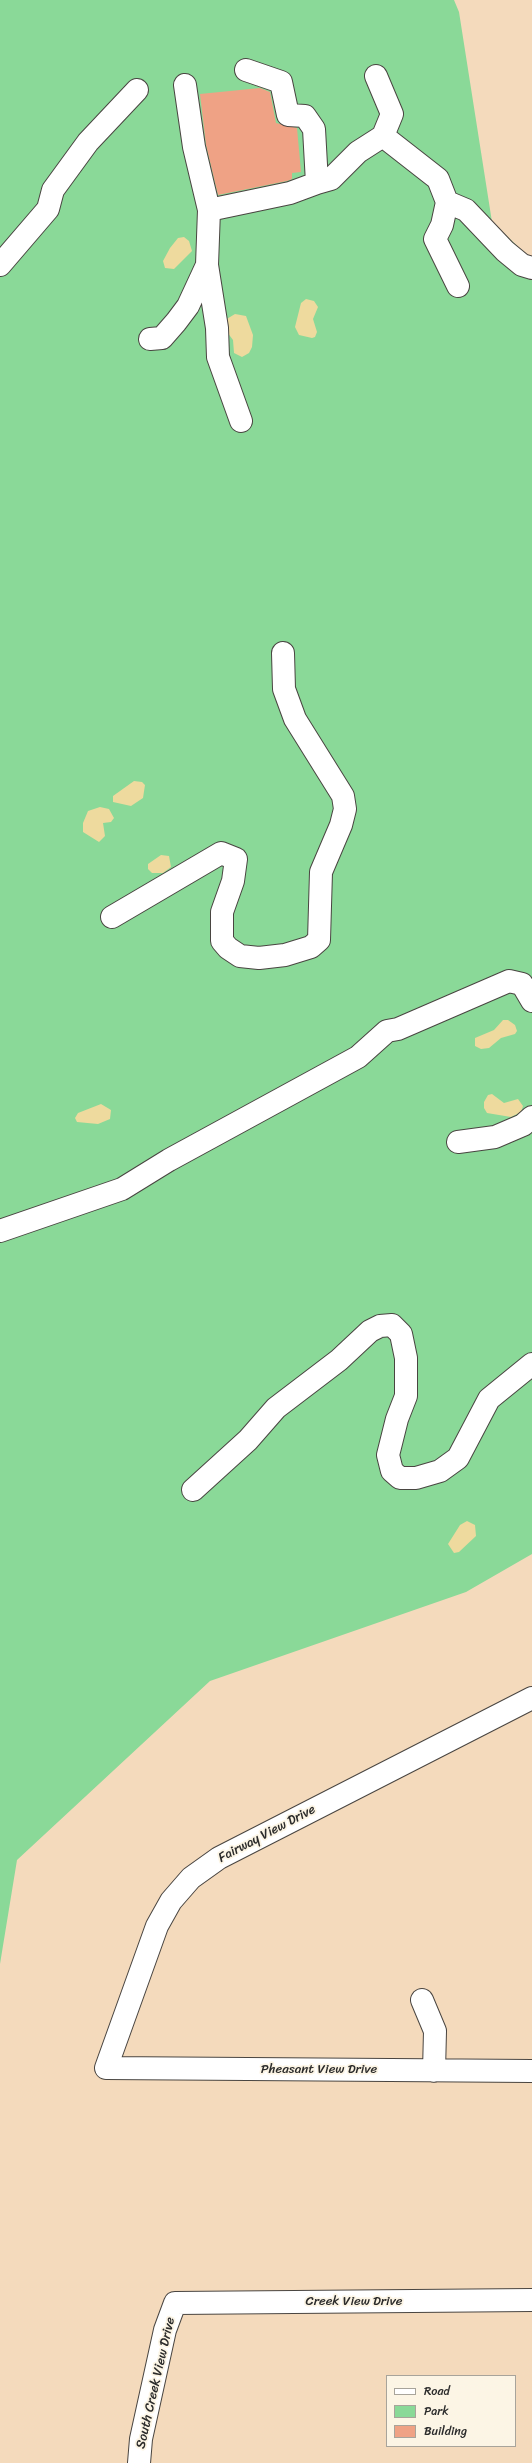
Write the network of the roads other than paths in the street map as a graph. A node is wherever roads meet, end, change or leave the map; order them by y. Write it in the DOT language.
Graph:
graph roads {
  1 [pos="246,70"];
  2 [pos="376,76"];
  3 [pos="185,85"];
  4 [pos="137,90"];
  5 [pos="383,136"];
  6 [pos="317,184"];
  7 [pos="447,202"];
  8 [pos="210,210"];
  9 [pos="0,265"];
  10 [pos="207,265"];
  11 [pos="532,268"];
  12 [pos="458,286"];
  13 [pos="150,339"];
  14 [pos="241,421"];
  15 [pos="283,653"];
  16 [pos="112,917"];
  17 [pos="532,1001"];
  18 [pos="532,1117"];
  19 [pos="458,1142"];
  20 [pos="0,1231"];
  21 [pos="532,1364"];
  22 [pos="193,1490"];
  23 [pos="532,1698"];
  24 [pos="422,2000"];
  25 [pos="106,2068"];
  26 [pos="434,2071"];
  27 [pos="532,2071"];
  28 [pos="532,2300"];
  29 [pos="175,2303"];
  30 [pos="140,2463"];
  1 -- 6 [label="street"];
  2 -- 5 [label="street"];
  3 -- 8 [label="street"];
  4 -- 9 [label="street"];
  5 -- 6 [label="street"];
  5 -- 7 [label="street"];
  6 -- 8 [label="street"];
  7 -- 11 [label="street"];
  7 -- 12 [label="street"];
  8 -- 10 [label="street"];
  10 -- 13 [label="street"];
  10 -- 14 [label="street"];
  15 -- 16 [label="street"];
  17 -- 20 [label="street"];
  18 -- 19 [label="street"];
  21 -- 22 [label="street"];
  23 -- 25 [label="street, Fairway View Drive"];
  24 -- 26 [label="street"];
  25 -- 26 [label="street, Pheasant View Drive"];
  26 -- 27 [label="street, Pheasant View Drive"];
  28 -- 29 [label="street, Creek View Drive"];
  29 -- 30 [label="street, South Creek View Drive"];
}
